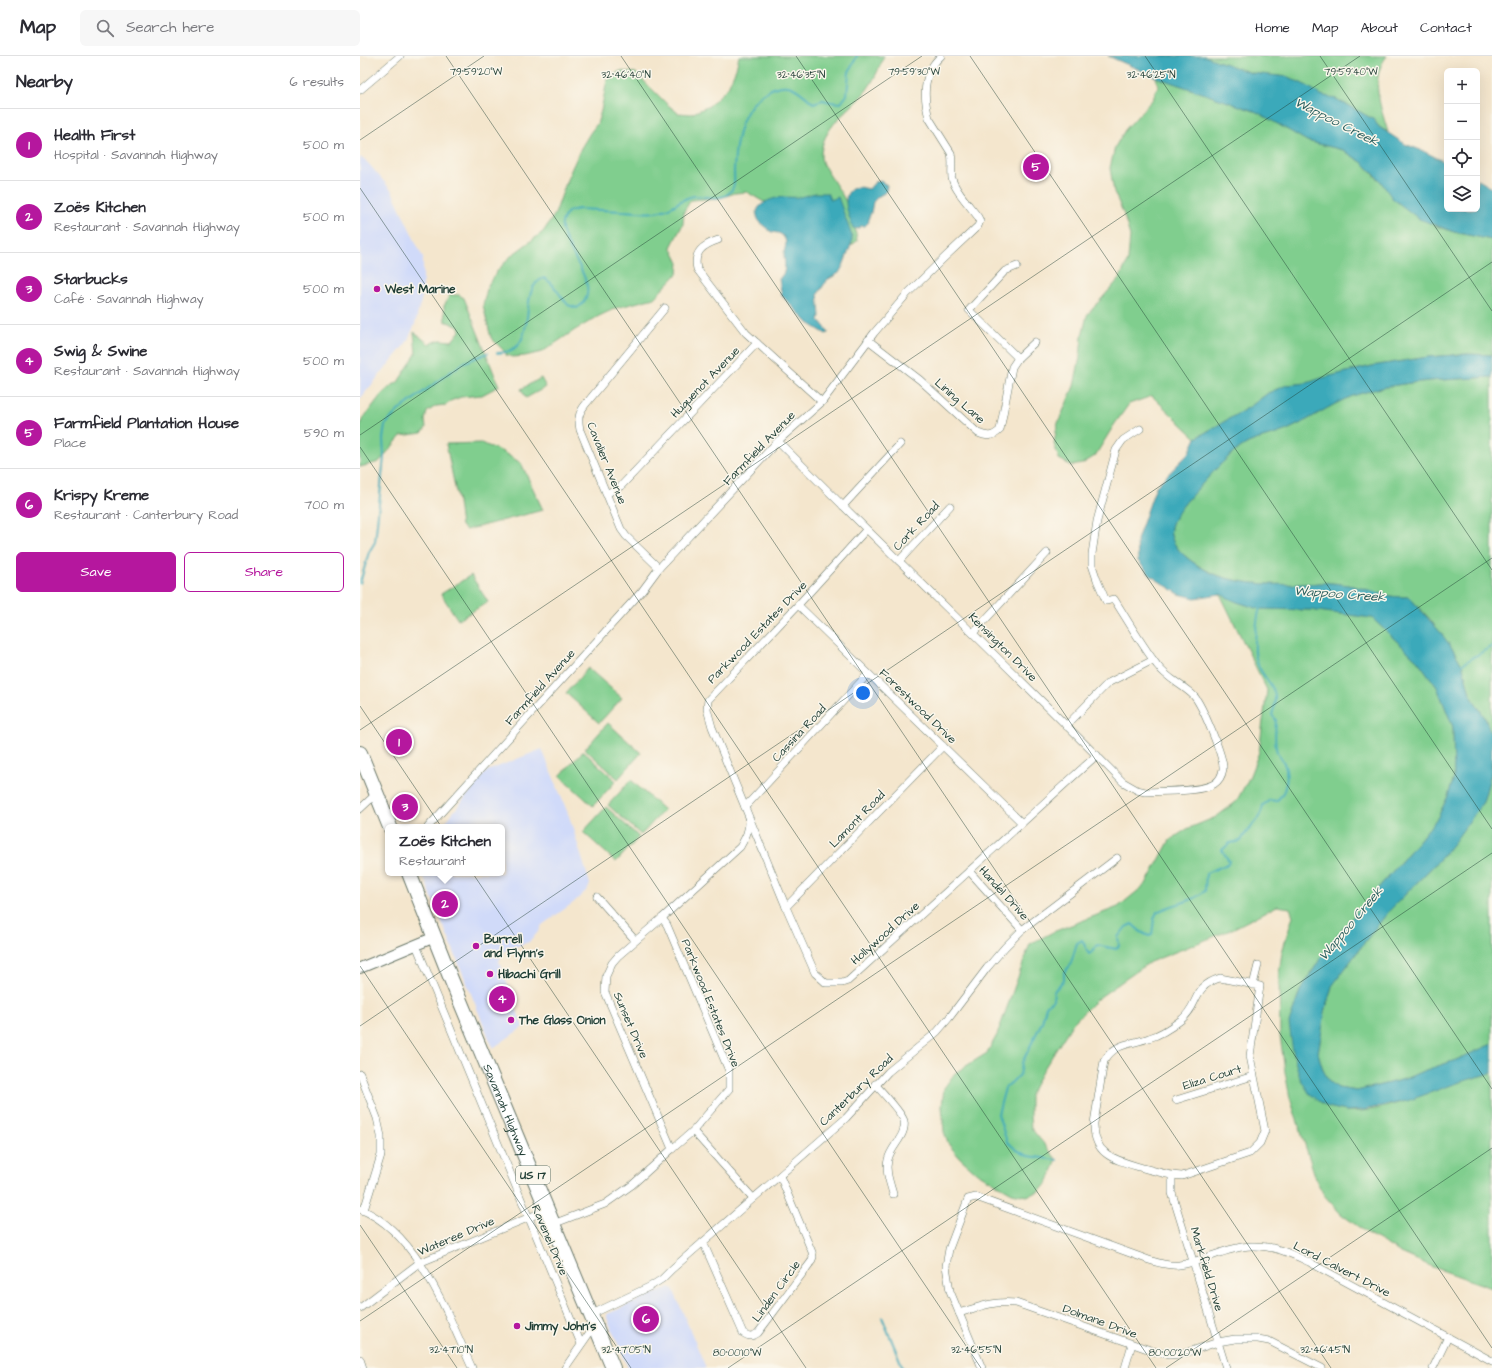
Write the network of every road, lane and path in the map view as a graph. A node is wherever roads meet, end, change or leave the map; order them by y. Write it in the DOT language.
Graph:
graph roads {
  1 [pos="400,56"];
  2 [pos="941,56"];
  3 [pos="360,90"];
  4 [pos="718,240"];
  5 [pos="1017,266"];
  6 [pos="665,308"];
  7 [pos="868,340"];
  8 [pos="1035,342"];
  9 [pos="756,344"];
  10 [pos="1018,358"];
  11 [pos="822,402"];
  12 [pos="1140,429"];
  13 [pos="778,441"];
  14 [pos="900,444"];
  15 [pos="606,494"];
  16 [pos="842,506"];
  17 [pos="950,506"];
  18 [pos="866,530"];
  19 [pos="1048,554"];
  20 [pos="899,561"];
  21 [pos="659,568"];
  22 [pos="798,605"];
  23 [pos="973,633"];
  24 [pos="1153,660"];
  25 [pos="868,674"];
  26 [pos="1066,726"];
  27 [pos="943,746"];
  28 [pos="360,753"];
  29 [pos="1097,755"];
  30 [pos="376,794"];
  31 [pos="745,807"];
  32 [pos="360,809"];
  33 [pos="749,817"];
  34 [pos="1022,823"];
  35 [pos="389,824"];
  36 [pos="431,824"];
  37 [pos="1117,858"];
  38 [pos="969,871"];
  39 [pos="409,876"];
  40 [pos="597,897"];
  41 [pos="786,908"];
  42 [pos="662,918"];
  43 [pos="1022,930"];
  44 [pos="434,936"];
  45 [pos="635,940"];
  46 [pos="416,945"];
  47 [pos="1258,965"];
  48 [pos="360,968"];
  49 [pos="1253,985"];
  50 [pos="360,1074"];
  51 [pos="1254,1076"];
  52 [pos="875,1084"];
  53 [pos="1176,1100"];
  54 [pos="693,1131"];
  55 [pos="672,1149"];
  56 [pos="780,1176"];
  57 [pos="1172,1176"];
  58 [pos="893,1194"];
  59 [pos="753,1198"];
  60 [pos="362,1209"];
  61 [pos="547,1210"];
  62 [pos="528,1218"];
  63 [pos="553,1224"];
  64 [pos="703,1242"];
  65 [pos="1193,1262"];
  66 [pos="419,1263"];
  67 [pos="360,1308"];
  68 [pos="959,1313"];
  69 [pos="593,1320"];
  70 [pos="1448,1337"];
  71 [pos="1218,1342"];
  72 [pos="581,1344"];
  73 [pos="1132,1344"];
  74 [pos="360,1360"];
  75 [pos="1492,1361"];
  76 [pos="363,1368"];
  77 [pos="472,1368"];
  78 [pos="565,1368"];
  79 [pos="613,1368"];
  80 [pos="982,1368"];
  81 [pos="1125,1368"];
  82 [pos="1226,1368"];
  83 [pos="1322,1368"];
  84 [pos="1433,1368"];
  1 -- 3 [label="street"];
  2 -- 7 [label="street, Farmfield Avenue"];
  4 -- 9 [label="street"];
  5 -- 10 [label="street"];
  6 -- 15 [label="street, Cavalier Avenue"];
  7 -- 10 [label="street, Lining Lane"];
  7 -- 11 [label="street, Farmfield Avenue"];
  8 -- 10 [label="street, Lining Lane"];
  9 -- 11 [label="street, Huguenot Avenue"];
  9 -- 15 [label="street, Huguenot Avenue"];
  11 -- 13 [label="street, Farmfield Avenue"];
  12 -- 24 [label="street"];
  13 -- 16 [label="street, Kensington Drive"];
  13 -- 21 [label="street, Farmfield Avenue"];
  14 -- 16 [label="street"];
  15 -- 21 [label="street, Cavalier Avenue"];
  16 -- 18 [label="street, Kensington Drive"];
  17 -- 20 [label="street, Cork Road"];
  18 -- 20 [label="street, Kensington Drive"];
  18 -- 22 [label="street, Parkwood Estates Drive"];
  19 -- 23 [label="street"];
  20 -- 23 [label="street, Kensington Drive"];
  21 -- 36 [label="street, Farmfield Avenue"];
  22 -- 25 [label="street, Forestwood Drive"];
  22 -- 31 [label="street, Parkwood Estates Drive"];
  23 -- 26 [label="street, Kensington Drive"];
  24 -- 26 [label="street"];
  24 -- 29 [label="street, Kensington Drive"];
  25 -- 27 [label="street, Forestwood Drive"];
  25 -- 31 [label="street, Cassina Road"];
  26 -- 29 [label="street, Kensington Drive"];
  27 -- 34 [label="street, Forestwood Drive"];
  27 -- 41 [label="street, Lamont Road"];
  28 -- 30 [label="highway"];
  29 -- 34 [label="street, Hollywood Drive"];
  30 -- 32 [label="street"];
  30 -- 35 [label="highway"];
  31 -- 33 [label="street, Hollywood Drive"];
  33 -- 41 [label="street, Hollywood Drive"];
  33 -- 42 [label="street, Sunset Drive"];
  34 -- 38 [label="street, Hollywood Drive"];
  37 -- 43 [label="street, Canterbury Road"];
  38 -- 41 [label="street, Hollywood Drive"];
  38 -- 43 [label="street, Handel Drive"];
  39 -- 44 [label="highway, Savannah Highway / US 17"];
  40 -- 45 [label="street"];
  42 -- 45 [label="street, Sunset Drive"];
  42 -- 54 [label="street, Parkwood Estates Drive"];
  43 -- 52 [label="street, Canterbury Road"];
  44 -- 46 [label="main road"];
  44 -- 61 [label="highway, Savannah Highway / US 17"];
  45 -- 55 [label="street, Sunset Drive"];
  46 -- 48 [label="main road"];
  46 -- 62 [label="street, Ravenel Drive"];
  47 -- 49 [label="street"];
  49 -- 51 [label="street"];
  49 -- 57 [label="street"];
  50 -- 60 [label="street"];
  51 -- 53 [label="street, Eliza Court"];
  51 -- 57 [label="street"];
  52 -- 56 [label="street, Canterbury Road"];
  52 -- 58 [label="street"];
  54 -- 55 [label="street, Parkwood Estates Drive"];
  54 -- 59 [label="street"];
  55 -- 63 [label="street, Parkwood Estates Drive"];
  56 -- 59 [label="street, Canterbury Road"];
  56 -- 64 [label="street, Linden Circle"];
  57 -- 65 [label="street, Markfield Drive"];
  59 -- 64 [label="street, Canterbury Road"];
  60 -- 66 [label="street"];
  61 -- 62 [label="street, Wateree Drive"];
  61 -- 63 [label="highway, Savannah Highway / US 17"];
  62 -- 66 [label="street, Wateree Drive"];
  62 -- 72 [label="street, Ravenel Drive"];
  63 -- 69 [label="highway, Savannah Highway / US 17"];
  64 -- 69 [label="street, Canterbury Road"];
  65 -- 68 [label="street, Lord Calvert Drive"];
  65 -- 70 [label="street, Lord Calvert Drive"];
  65 -- 71 [label="street, Markfield Drive"];
  66 -- 67 [label="street, Wateree Drive"];
  66 -- 77 [label="street"];
  68 -- 73 [label="street, Dolmane Drive"];
  68 -- 80 [label="street"];
  69 -- 72 [label="street"];
  69 -- 79 [label="highway, Savannah Highway / US 17"];
  70 -- 75 [label="street, Lord Calvert Drive"];
  70 -- 84 [label="street"];
  71 -- 73 [label="street, Dolmane Drive"];
  71 -- 82 [label="street, Markfield Drive"];
  71 -- 83 [label="street, Dolmane Drive"];
  72 -- 78 [label="street"];
  73 -- 81 [label="street"];
  74 -- 76 [label="street"];
}
